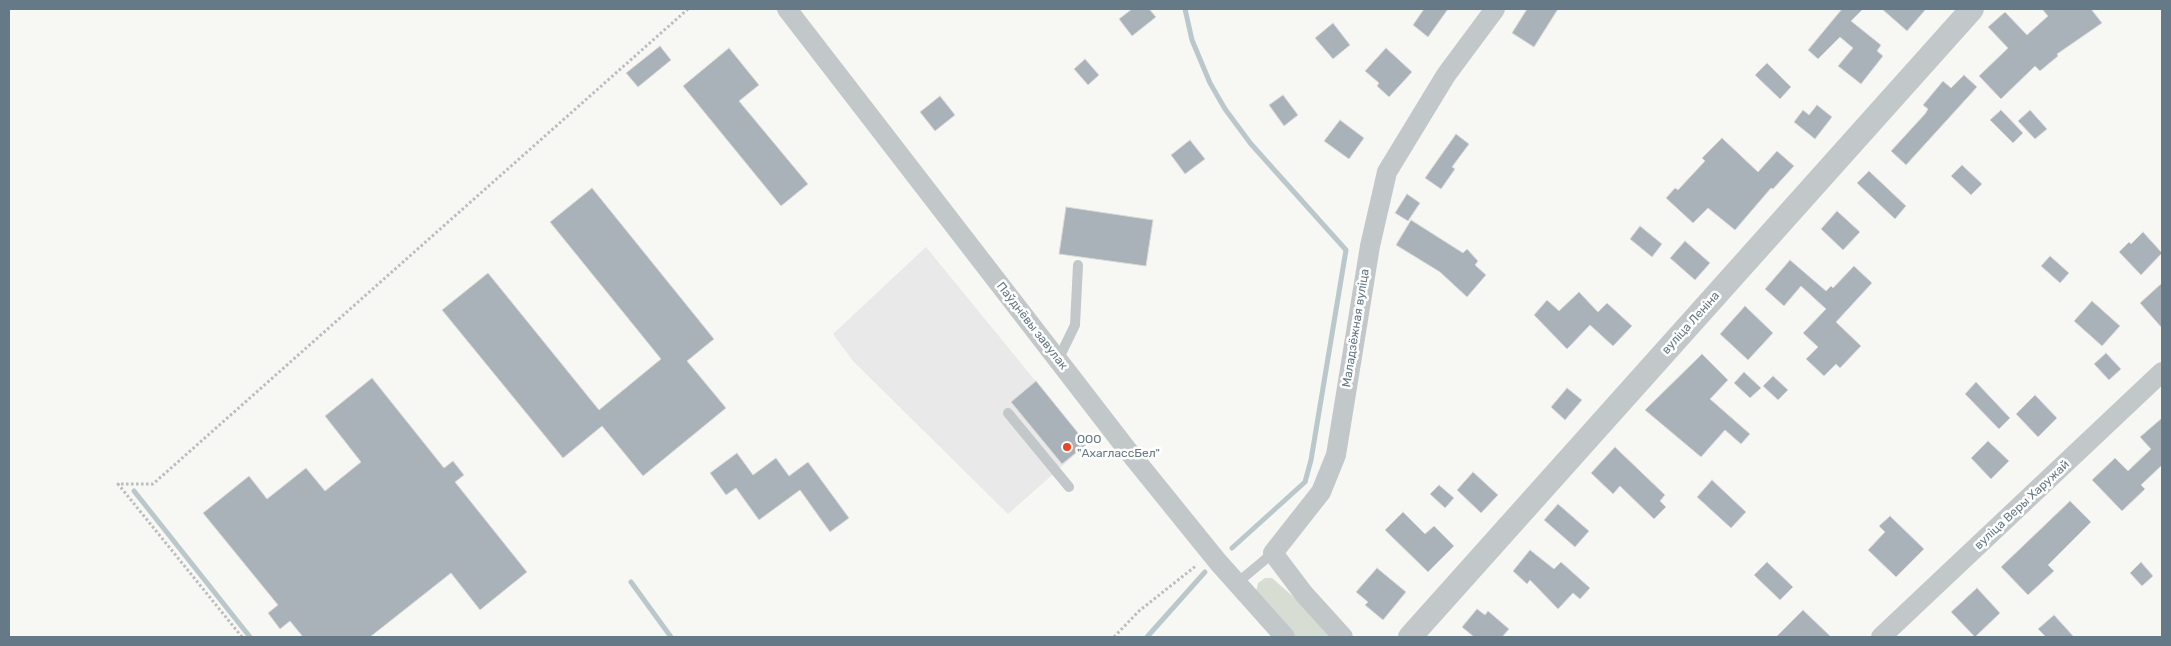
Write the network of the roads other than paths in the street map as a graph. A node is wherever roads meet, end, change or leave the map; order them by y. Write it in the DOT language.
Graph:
graph roads {
  1 [pos="787,9"];
  2 [pos="1495,9"];
  3 [pos="1972,9"];
  4 [pos="1078,265"];
  5 [pos="1058,360"];
  6 [pos="2162,372"];
  7 [pos="1008,413"];
  8 [pos="1069,486"];
  9 [pos="1273,553"];
  10 [pos="1237,584"];
  11 [pos="1285,637"];
  12 [pos="1343,637"];
  13 [pos="1410,637"];
  14 [pos="1881,637"];
  1 -- 5 [label="street, Паўднёвы завулак"];
  2 -- 9 [label="street, Маладзёжная вуліца"];
  3 -- 13 [label="street, вуліца Леніна"];
  4 -- 5 [label="lane"];
  5 -- 10 [label="street, Паўднёвы завулак"];
  6 -- 14 [label="street, вуліца Веры Харужай"];
  7 -- 8 [label="lane"];
  9 -- 10 [label="lane"];
  9 -- 12 [label="street"];
  10 -- 11 [label="street, Паўднёвы завулак"];
}
